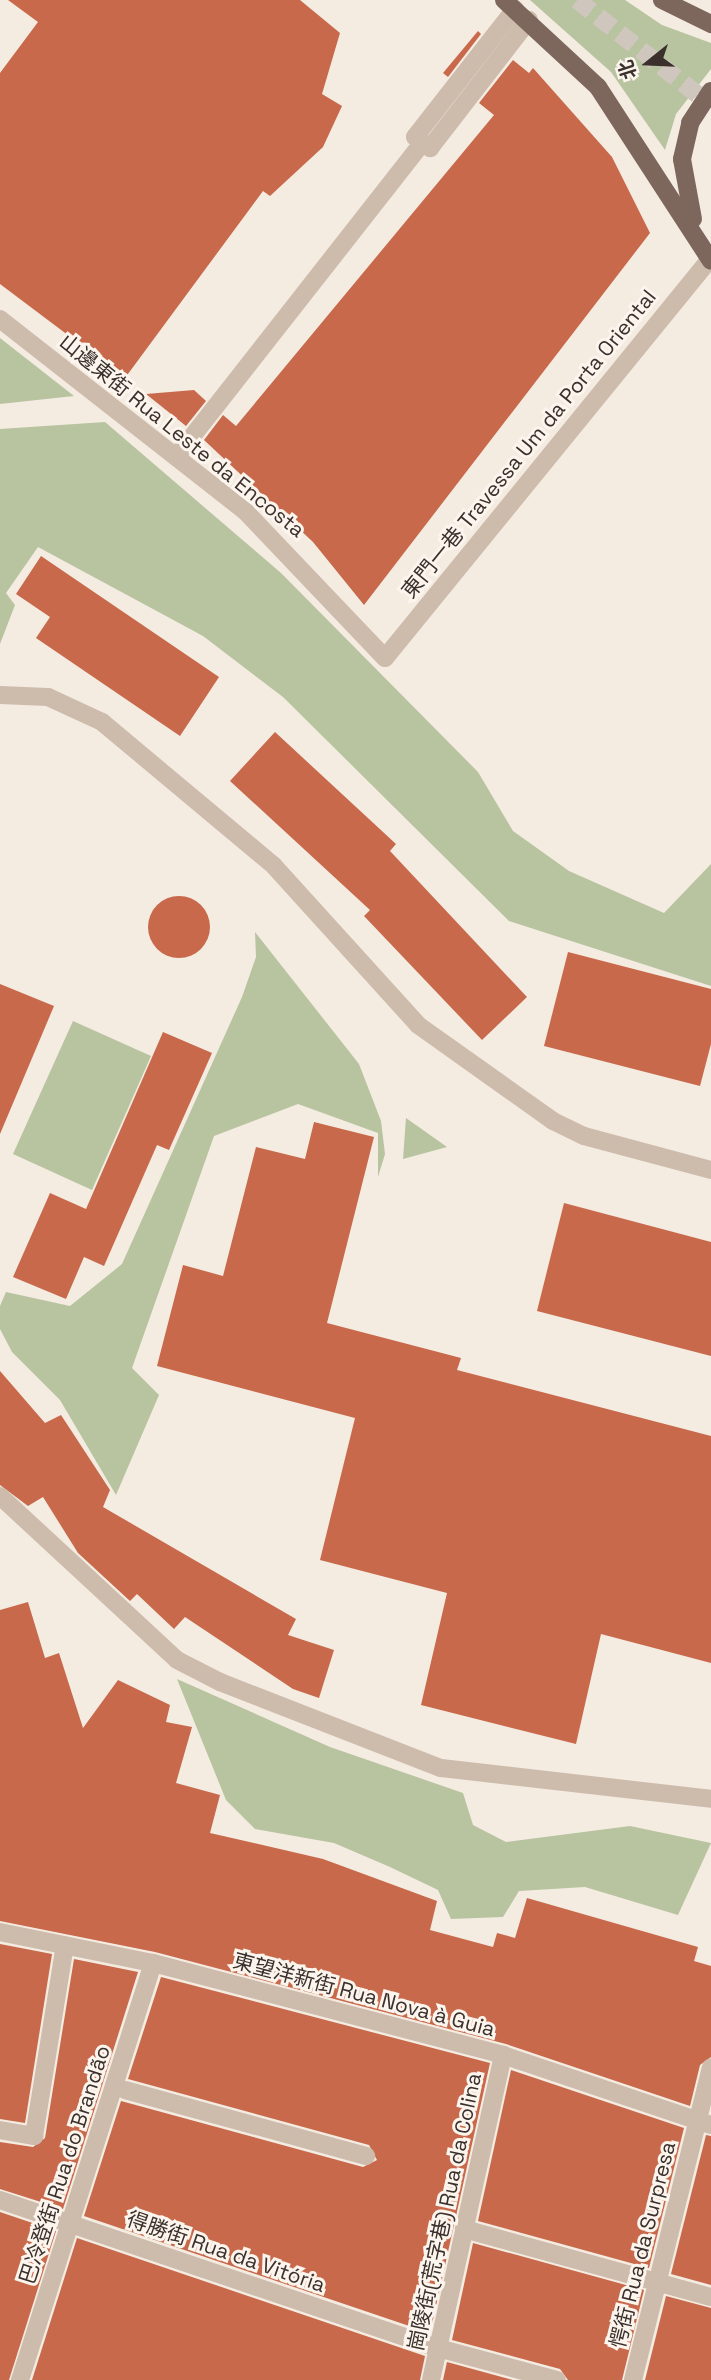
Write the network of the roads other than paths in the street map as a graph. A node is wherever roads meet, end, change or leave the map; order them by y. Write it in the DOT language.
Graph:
graph roads {
  1 [pos="662,0"];
  2 [pos="516,10"];
  3 [pos="711,24"];
  4 [pos="711,91"];
  5 [pos="700,242"];
  6 [pos="710,260"];
  7 [pos="0,319"];
  8 [pos="176,457"];
  9 [pos="385,658"];
  10 [pos="0,695"];
  11 [pos="711,1170"];
  12 [pos="0,1496"];
  13 [pos="711,1799"];
  14 [pos="0,1933"];
  15 [pos="65,1945"];
  16 [pos="153,1963"];
  17 [pos="503,2055"];
  18 [pos="711,2068"];
  19 [pos="125,2090"];
  20 [pos="704,2123"];
  21 [pos="0,2130"];
  22 [pos="366,2155"];
  23 [pos="0,2200"];
  24 [pos="70,2223"];
  25 [pos="464,2229"];
  26 [pos="657,2282"];
  27 [pos="711,2297"];
  28 [pos="438,2348"];
  29 [pos="20,2380"];
  30 [pos="431,2380"];
  31 [pos="557,2380"];
  32 [pos="633,2380"];
  1 -- 3 [label="main road"];
  2 -- 5 [label="main road"];
  2 -- 8 [label="street"];
  4 -- 5 [label="main road"];
  5 -- 6 [label="main road"];
  6 -- 9 [label="street, 東門一巷 Travessa Um da Porta Oriental"];
  7 -- 8 [label="street, 山邊東街 Rua Leste da Encosta"];
  8 -- 9 [label="street, 山邊東街 Rua Leste da Encosta"];
  10 -- 11 [label="street"];
  12 -- 13 [label="street"];
  14 -- 15 [label="street, 東望洋新街 Rua Nova à Guia"];
  15 -- 16 [label="street, 東望洋新街 Rua Nova à Guia"];
  15 -- 21 [label="street"];
  16 -- 17 [label="street, 東望洋新街 Rua Nova à Guia"];
  16 -- 24 [label="street, 巴冷登街 Rua do Brandão"];
  17 -- 20 [label="street, 東望洋新街 Rua Nova à Guia"];
  17 -- 25 [label="street, 崗陵街(荒字巷) Rua da Colina"];
  18 -- 20 [label="street, 愕街 Rua da Surpresa"];
  19 -- 22 [label="street"];
  20 -- 26 [label="street, 愕街 Rua da Surpresa"];
  23 -- 24 [label="street, 得勝街 Rua da Vitória"];
  24 -- 28 [label="street, 得勝街 Rua da Vitória"];
  24 -- 29 [label="street, 巴冷登街 Rua do Brandão"];
  25 -- 26 [label="street"];
  25 -- 28 [label="street, 崗陵街(荒字巷) Rua da Colina"];
  26 -- 27 [label="street"];
  26 -- 32 [label="street, 愕街 Rua da Surpresa"];
  28 -- 30 [label="street, 崗陵街(荒字巷) Rua da Colina"];
  28 -- 31 [label="street, 得勝街 Rua da Vitória"];
}
